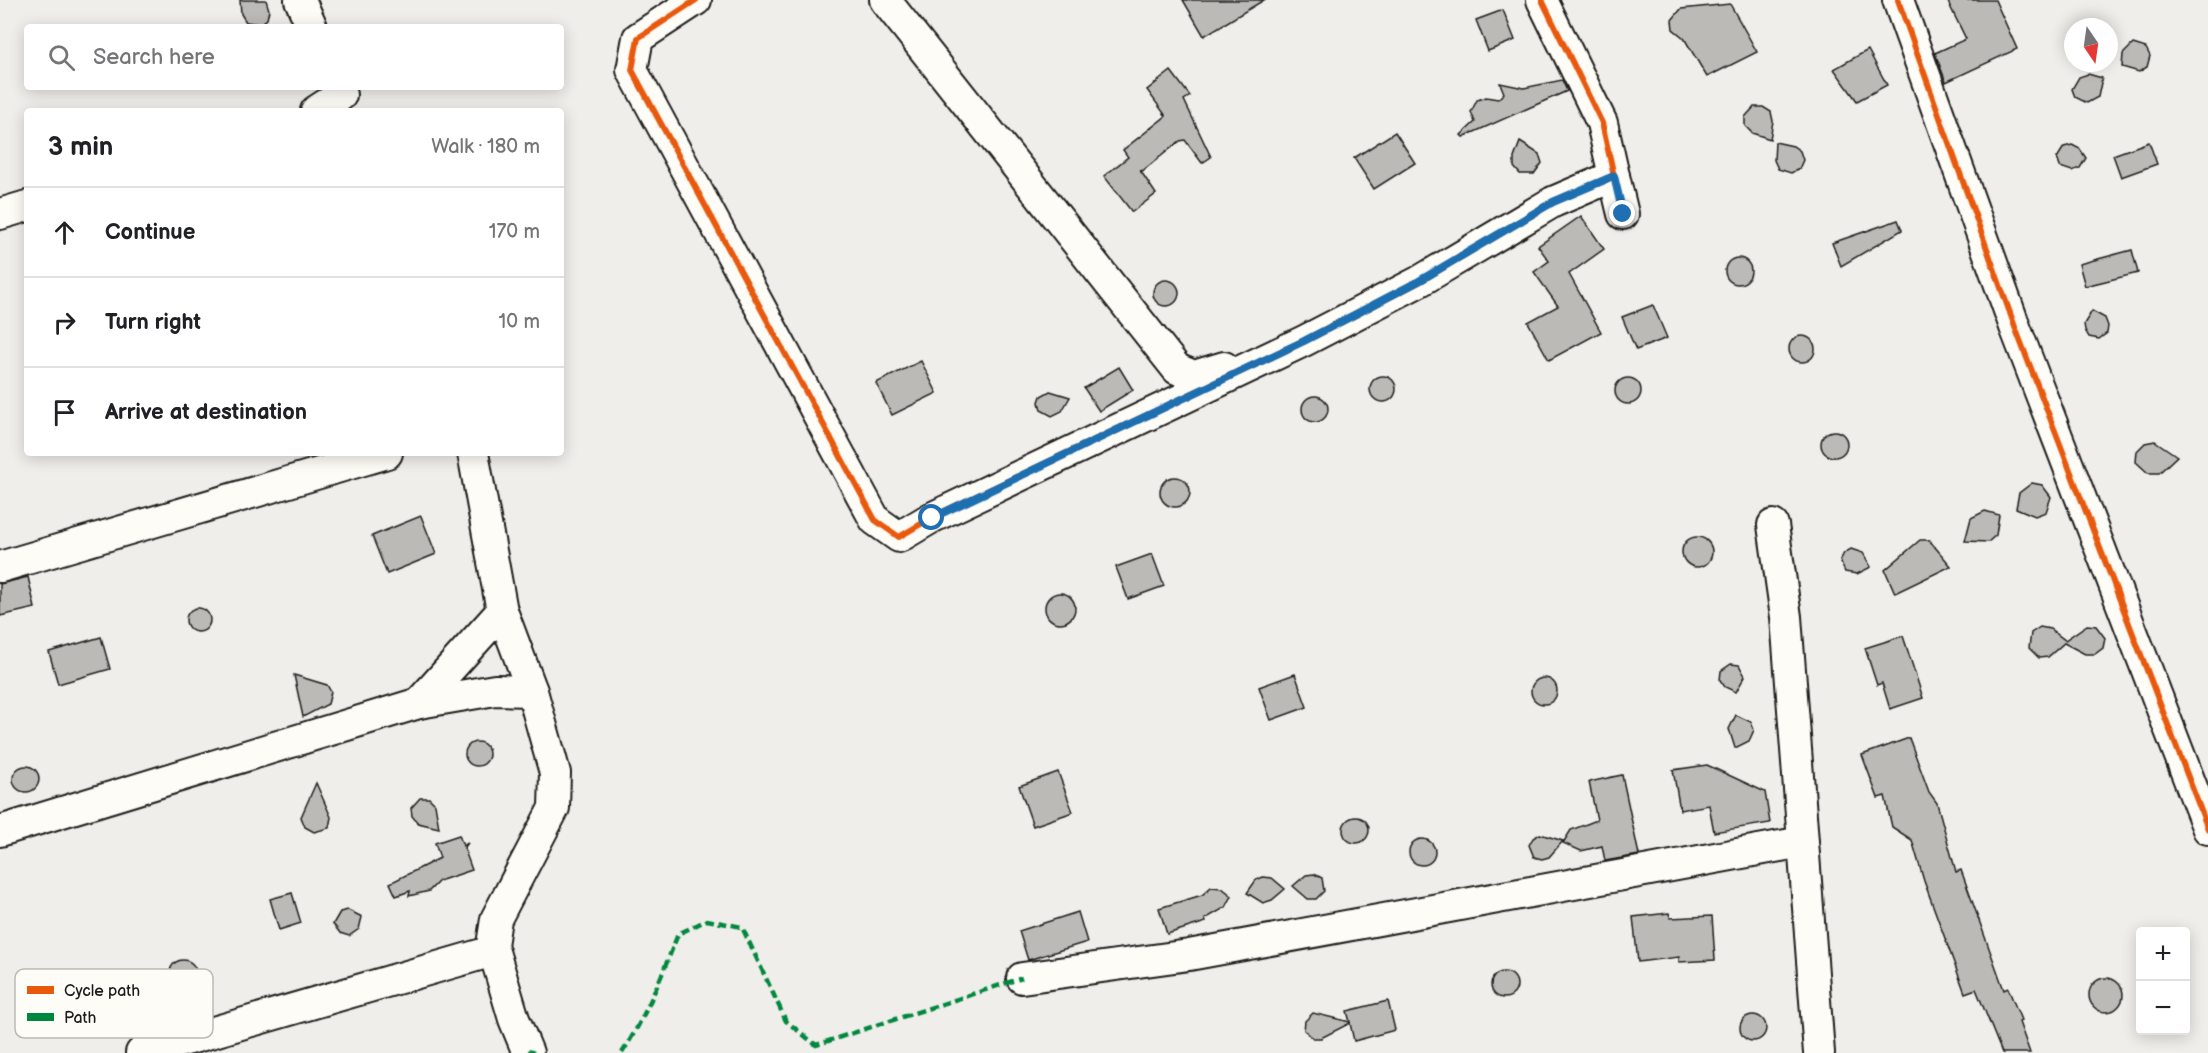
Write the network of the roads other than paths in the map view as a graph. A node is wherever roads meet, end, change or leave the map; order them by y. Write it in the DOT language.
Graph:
graph roads {
  1 [pos="300,0"];
  2 [pos="696,0"];
  3 [pos="885,0"];
  4 [pos="1542,0"];
  5 [pos="1898,0"];
  6 [pos="311,24"];
  7 [pos="342,98"];
  8 [pos="322,108"];
  9 [pos="1614,176"];
  10 [pos="24,207"];
  11 [pos="0,214"];
  12 [pos="1623,214"];
  13 [pos="1304,341"];
  14 [pos="377,456"];
  15 [pos="474,456"];
  16 [pos="1773,525"];
  17 [pos="0,567"];
  18 [pos="501,612"];
  19 [pos="532,691"];
  20 [pos="419,702"];
  21 [pos="2208,829"];
  22 [pos="0,831"];
  23 [pos="1802,842"];
  24 [pos="493,951"];
  25 [pos="1022,978"];
  26 [pos="213,1032"];
  27 [pos="193,1038"];
  28 [pos="141,1053"];
  29 [pos="528,1053"];
  30 [pos="1819,1053"];
  1 -- 6 [label="street"];
  2 -- 13 [label="street"];
  3 -- 13 [label="street"];
  4 -- 9 [label="street"];
  5 -- 21 [label="street"];
  7 -- 8 [label="street"];
  9 -- 12 [label="street"];
  9 -- 13 [label="street"];
  10 -- 11 [label="street"];
  14 -- 17 [label="street"];
  15 -- 18 [label="street"];
  16 -- 23 [label="street"];
  18 -- 19 [label="street"];
  18 -- 20 [label="street"];
  19 -- 20 [label="street"];
  19 -- 24 [label="street"];
  20 -- 22 [label="street"];
  23 -- 25 [label="street"];
  23 -- 30 [label="street"];
  24 -- 26 [label="street"];
  24 -- 29 [label="street"];
  27 -- 28 [label="street"];
}
